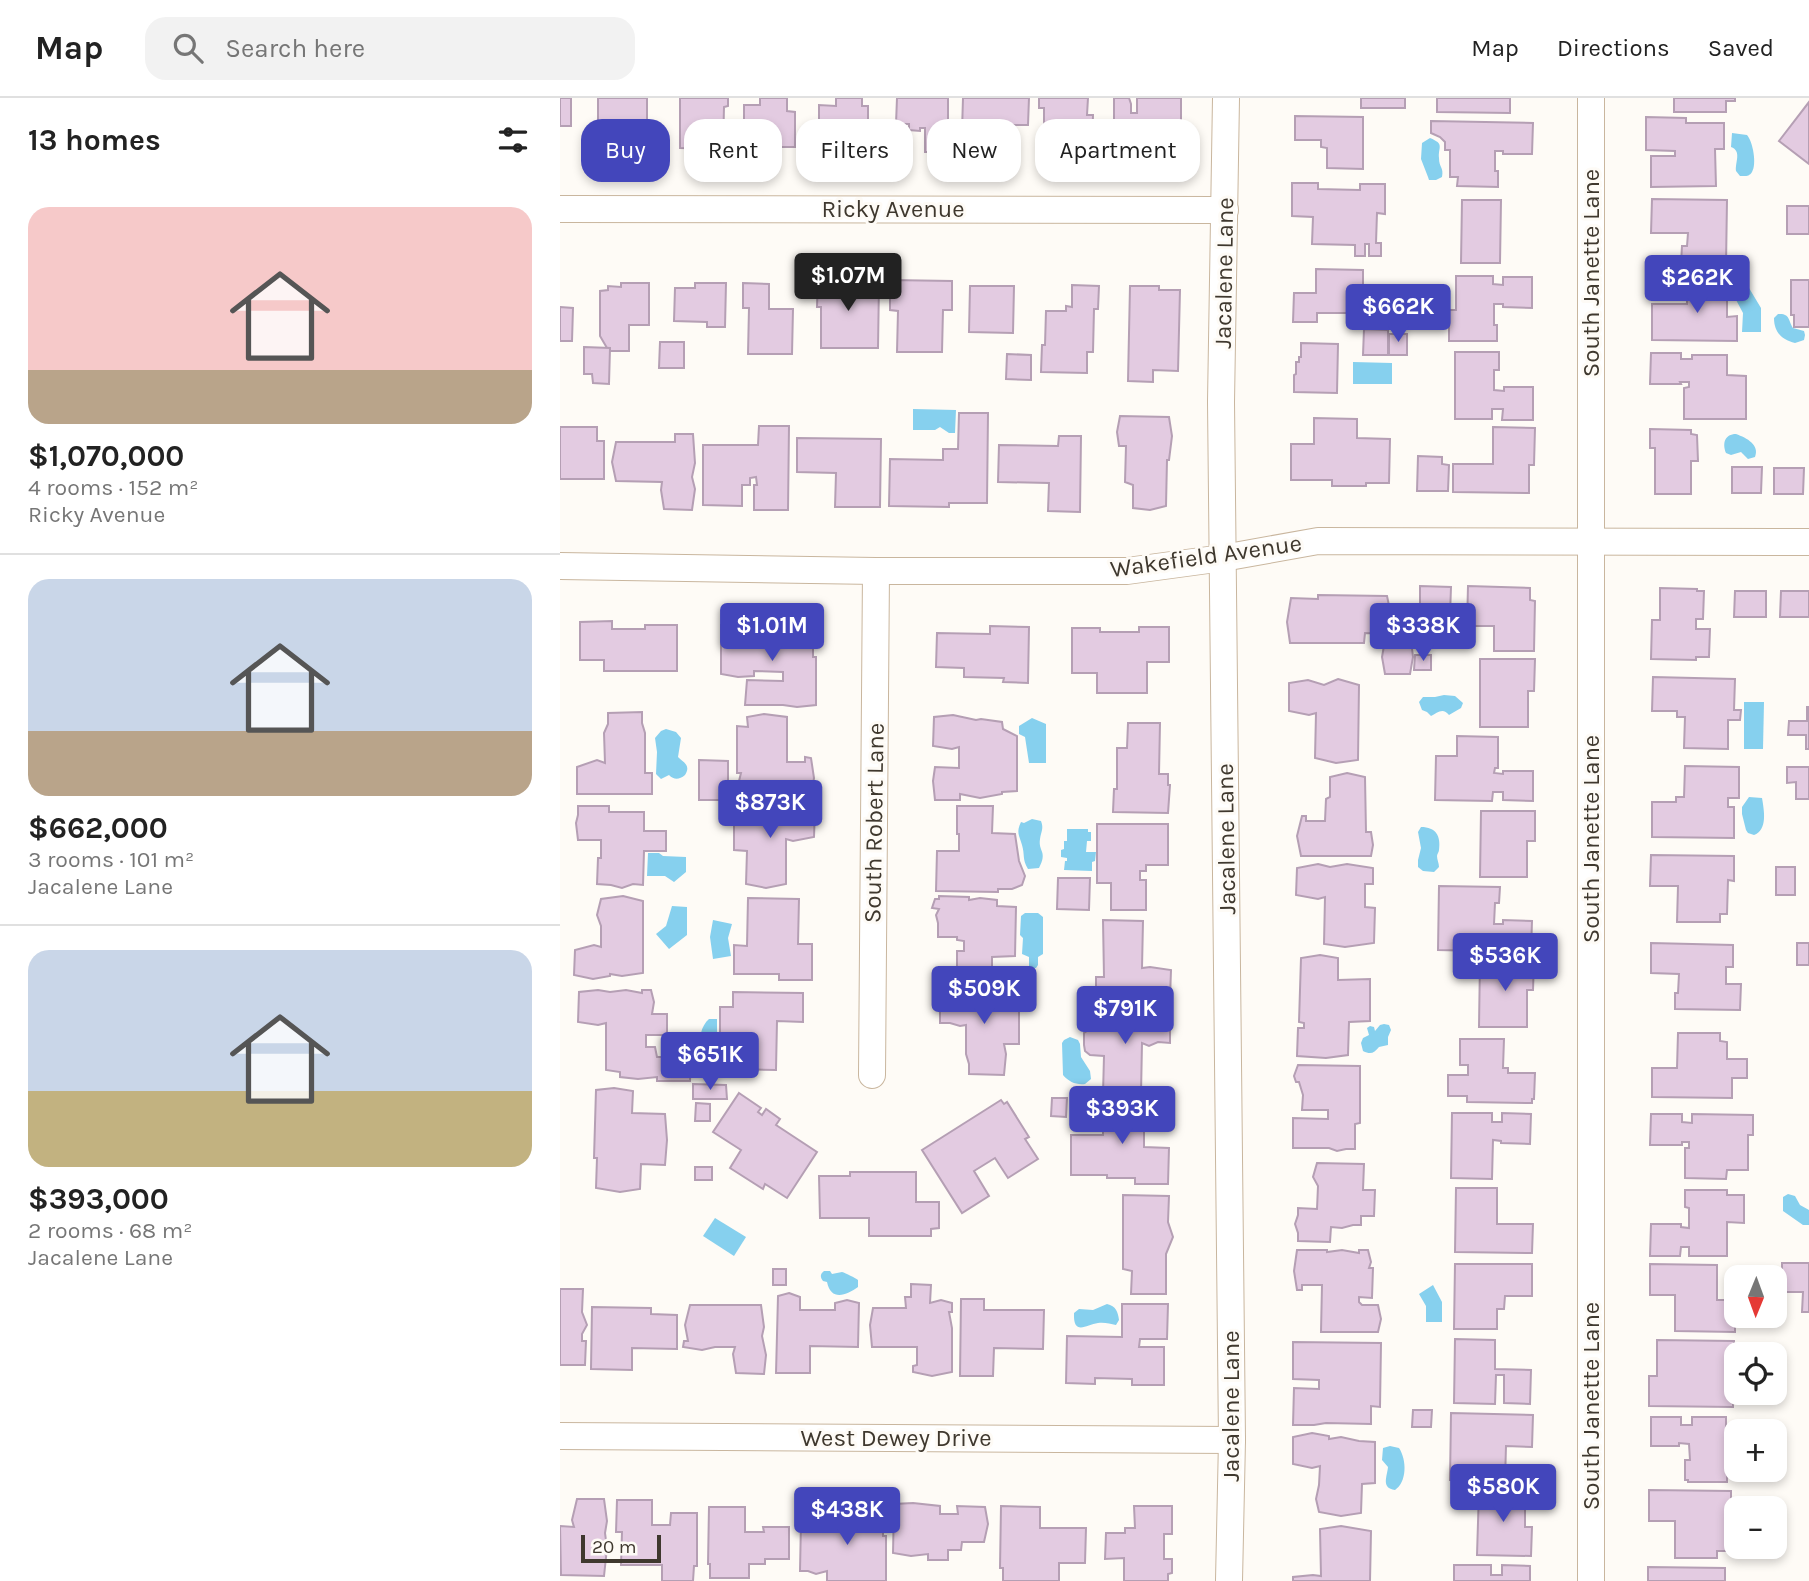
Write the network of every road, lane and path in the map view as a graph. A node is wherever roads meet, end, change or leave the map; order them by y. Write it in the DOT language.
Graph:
graph roads {
  1 [pos="1226,98"];
  2 [pos="1591,98"];
  3 [pos="560,209"];
  4 [pos="1225,210"];
  5 [pos="1809,542"];
  6 [pos="1591,543"];
  7 [pos="1223,558"];
  8 [pos="560,566"];
  9 [pos="876,571"];
  10 [pos="872,1075"];
  11 [pos="560,1436"];
  12 [pos="1232,1440"];
  13 [pos="1229,1581"];
  14 [pos="1591,1581"];
  1 -- 4 [label="street, Jacalene Lane"];
  2 -- 6 [label="street, South Janette Lane"];
  3 -- 4 [label="street, Ricky Avenue"];
  4 -- 7 [label="street, Jacalene Lane"];
  5 -- 6 [label="street, Wakefield Avenue"];
  6 -- 7 [label="street, Wakefield Avenue"];
  6 -- 14 [label="street, South Janette Lane"];
  7 -- 9 [label="street, Wakefield Avenue"];
  7 -- 12 [label="street, Jacalene Lane"];
  8 -- 9 [label="street, Wakefield Avenue"];
  9 -- 10 [label="street, South Robert Lane"];
  11 -- 12 [label="street, West Dewey Drive"];
  12 -- 13 [label="street, Jacalene Lane"];
}
